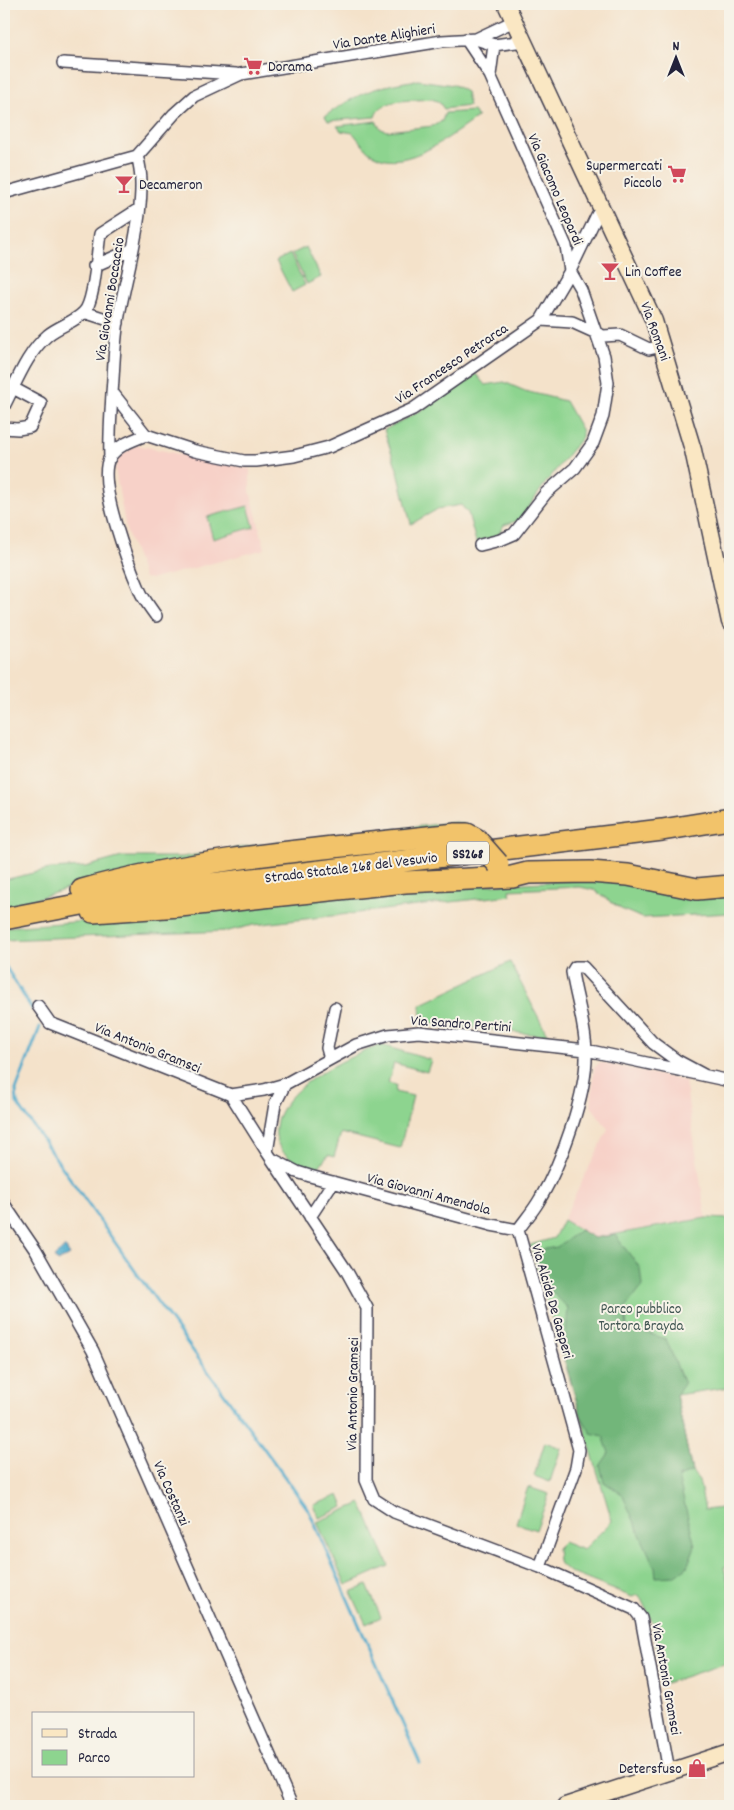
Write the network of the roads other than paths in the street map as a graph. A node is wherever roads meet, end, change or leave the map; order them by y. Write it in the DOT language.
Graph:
graph roads {
  1 [pos="506,4"];
  2 [pos="514,21"];
  3 [pos="471,39"];
  4 [pos="524,41"];
  5 [pos="494,45"];
  6 [pos="63,63"];
  7 [pos="241,74"];
  8 [pos="490,75"];
  9 [pos="137,156"];
  10 [pos="4,193"];
  11 [pos="139,209"];
  12 [pos="603,212"];
  13 [pos="133,249"];
  14 [pos="94,266"];
  15 [pos="570,271"];
  16 [pos="84,312"];
  17 [pos="541,320"];
  18 [pos="118,323"];
  19 [pos="595,332"];
  20 [pos="662,346"];
  21 [pos="14,388"];
  22 [pos="112,392"];
  23 [pos="4,406"];
  24 [pos="4,428"];
  25 [pos="146,435"];
  26 [pos="110,458"];
  27 [pos="480,545"];
  28 [pos="156,616"];
  29 [pos="730,622"];
  30 [pos="730,819"];
  31 [pos="528,873"];
  32 [pos="730,886"];
  33 [pos="12,917"];
  34 [pos="38,1006"];
  35 [pos="335,1008"];
  36 [pos="586,1050"];
  37 [pos="330,1059"];
  38 [pos="704,1075"];
  39 [pos="730,1082"];
  40 [pos="285,1084"];
  41 [pos="231,1095"];
  42 [pos="269,1155"];
  43 [pos="334,1182"];
  44 [pos="4,1204"];
  45 [pos="310,1217"];
  46 [pos="518,1230"];
  47 [pos="540,1567"];
  48 [pos="730,1752"];
  49 [pos="669,1771"];
  50 [pos="292,1806"];
  51 [pos="565,1806"];
  1 -- 2 [label="street, Via Romani"];
  2 -- 3 [label="street, Via Dante Alighieri"];
  2 -- 4 [label="street, Via Romani"];
  3 -- 5 [label="street, Via Dante Alighieri"];
  3 -- 7 [label="street, Via Dante Alighieri"];
  3 -- 8 [label="street, Via Giacomo Leopardi"];
  4 -- 5 [label="street, Via Dante Alighieri"];
  4 -- 12 [label="street, Via Romani"];
  5 -- 8 [label="street"];
  6 -- 7 [label="street"];
  7 -- 9 [label="street, Via Dante Alighieri"];
  8 -- 15 [label="street, Via Giacomo Leopardi"];
  9 -- 10 [label="street"];
  9 -- 11 [label="street, Via Giovanni Boccaccio"];
  11 -- 13 [label="street, Via Giovanni Boccaccio"];
  11 -- 14 [label="street"];
  12 -- 15 [label="street, Via Francesco Petrarca"];
  12 -- 20 [label="street, Via Romani"];
  13 -- 14 [label="street"];
  13 -- 18 [label="street, Via Giovanni Boccaccio"];
  14 -- 16 [label="street"];
  15 -- 17 [label="street, Via Francesco Petrarca"];
  15 -- 19 [label="street, Via Giacomo Leopardi"];
  16 -- 18 [label="street"];
  16 -- 21 [label="street"];
  17 -- 19 [label="street"];
  17 -- 25 [label="street, Via Francesco Petrarca"];
  18 -- 22 [label="street, Via Giovanni Boccaccio"];
  19 -- 20 [label="street"];
  19 -- 27 [label="street, Via Giacomo Leopardi"];
  20 -- 29 [label="street, Via Romani"];
  21 -- 23 [label="street"];
  21 -- 24 [label="street"];
  22 -- 25 [label="street"];
  22 -- 26 [label="street, Via Giovanni Boccaccio"];
  25 -- 26 [label="street"];
  26 -- 28 [label="street"];
  30 -- 33 [label="highway, Strada Statale 268 del Vesuvio / SS268"];
  31 -- 32 [label="highway"];
  31 -- 33 [label="highway"];
  31 -- 33 [label="highway, bridge"];
  34 -- 41 [label="street, Via Antonio Gramsci"];
  35 -- 37 [label="street"];
  36 -- 37 [label="street, Via Sandro Pertini"];
  36 -- 38 [label="street, Via Sandro Pertini"];
  36 -- 38 [label="street, Via Sandro Pertini"];
  36 -- 46 [label="street, Via Alcide De Gasperi"];
  37 -- 40 [label="street, Via Sandro Pertini"];
  38 -- 39 [label="street, Via Sandro Pertini"];
  40 -- 41 [label="street, Via Sandro Pertini"];
  40 -- 42 [label="street"];
  41 -- 42 [label="street, Via Antonio Gramsci"];
  42 -- 43 [label="street, Via Giovanni Amendola"];
  42 -- 45 [label="street, Via Antonio Gramsci"];
  43 -- 45 [label="street"];
  43 -- 46 [label="street, Via Giovanni Amendola"];
  44 -- 50 [label="street, Via Costanzi"];
  45 -- 47 [label="street, Via Antonio Gramsci"];
  46 -- 47 [label="street, Via Alcide De Gasperi"];
  47 -- 49 [label="street, Via Antonio Gramsci"];
  48 -- 49 [label="street"];
  49 -- 51 [label="street"];
}
